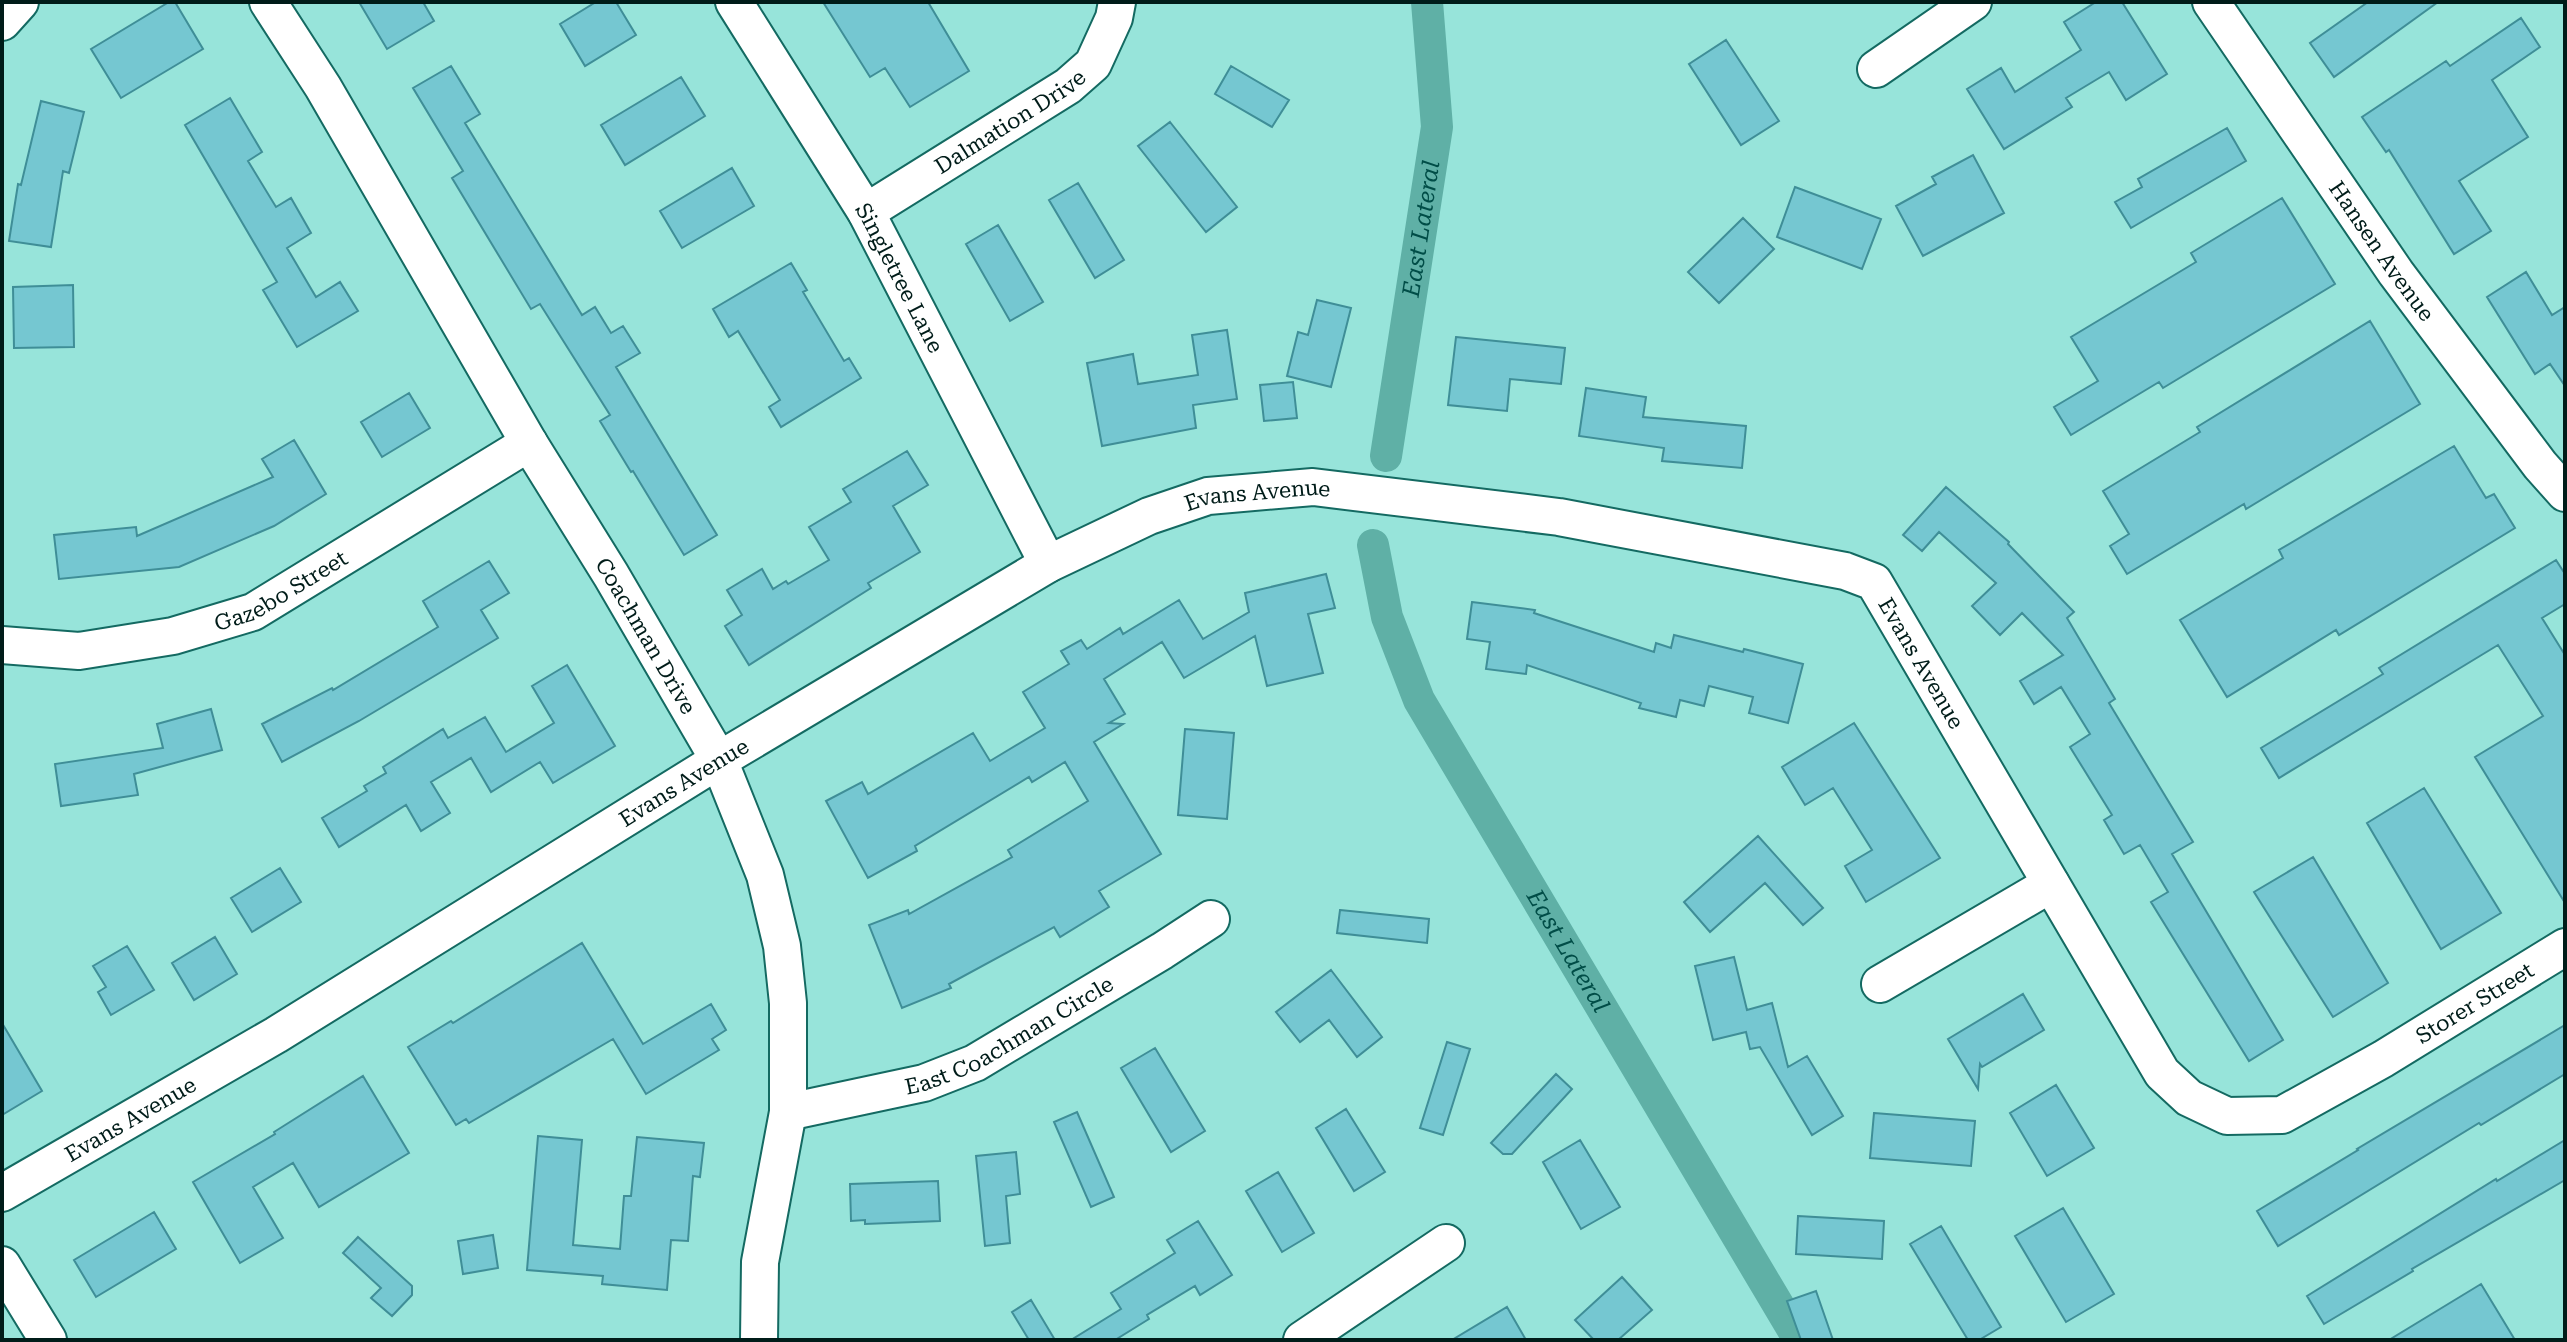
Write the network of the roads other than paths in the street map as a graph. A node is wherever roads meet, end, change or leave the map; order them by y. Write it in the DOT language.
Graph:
graph roads {
  1 [pos="20,2"];
  2 [pos="268,2"];
  3 [pos="734,2"];
  4 [pos="1117,2"];
  5 [pos="1973,2"];
  6 [pos="2211,2"];
  7 [pos="2,22"];
  8 [pos="1876,69"];
  9 [pos="866,212"];
  10 [pos="529,443"];
  11 [pos="2565,493"];
  12 [pos="1048,564"];
  13 [pos="2,645"];
  14 [pos="719,760"];
  15 [pos="2051,884"];
  16 [pos="1211,919"];
  17 [pos="2565,947"];
  18 [pos="1880,984"];
  19 [pos="2383,1059"];
  20 [pos="788,1112"];
  21 [pos="2,1193"];
  22 [pos="1446,1243"];
  23 [pos="2,1265"];
  24 [pos="1307,1339"];
  25 [pos="48,1340"];
  26 [pos="759,1340"];
  1 -- 7 [label="street"];
  2 -- 10 [label="street, Coachman Drive"];
  3 -- 9 [label="street, Singletree Lane"];
  4 -- 9 [label="street, Dalmation Drive"];
  5 -- 8 [label="street"];
  6 -- 11 [label="street, Hansen Avenue"];
  9 -- 12 [label="street, Singletree Lane"];
  10 -- 13 [label="street, Gazebo Street"];
  10 -- 14 [label="street, Coachman Drive"];
  12 -- 14 [label="street, Evans Avenue"];
  12 -- 15 [label="street, Evans Avenue"];
  14 -- 20 [label="street, Coachman Drive"];
  14 -- 21 [label="street, Evans Avenue"];
  15 -- 18 [label="street"];
  15 -- 19 [label="street, Evans Avenue"];
  16 -- 20 [label="street, East Coachman Circle"];
  17 -- 19 [label="street, Storer Street"];
  20 -- 26 [label="street, Coachman Drive"];
  22 -- 24 [label="street"];
  23 -- 25 [label="street"];
}
